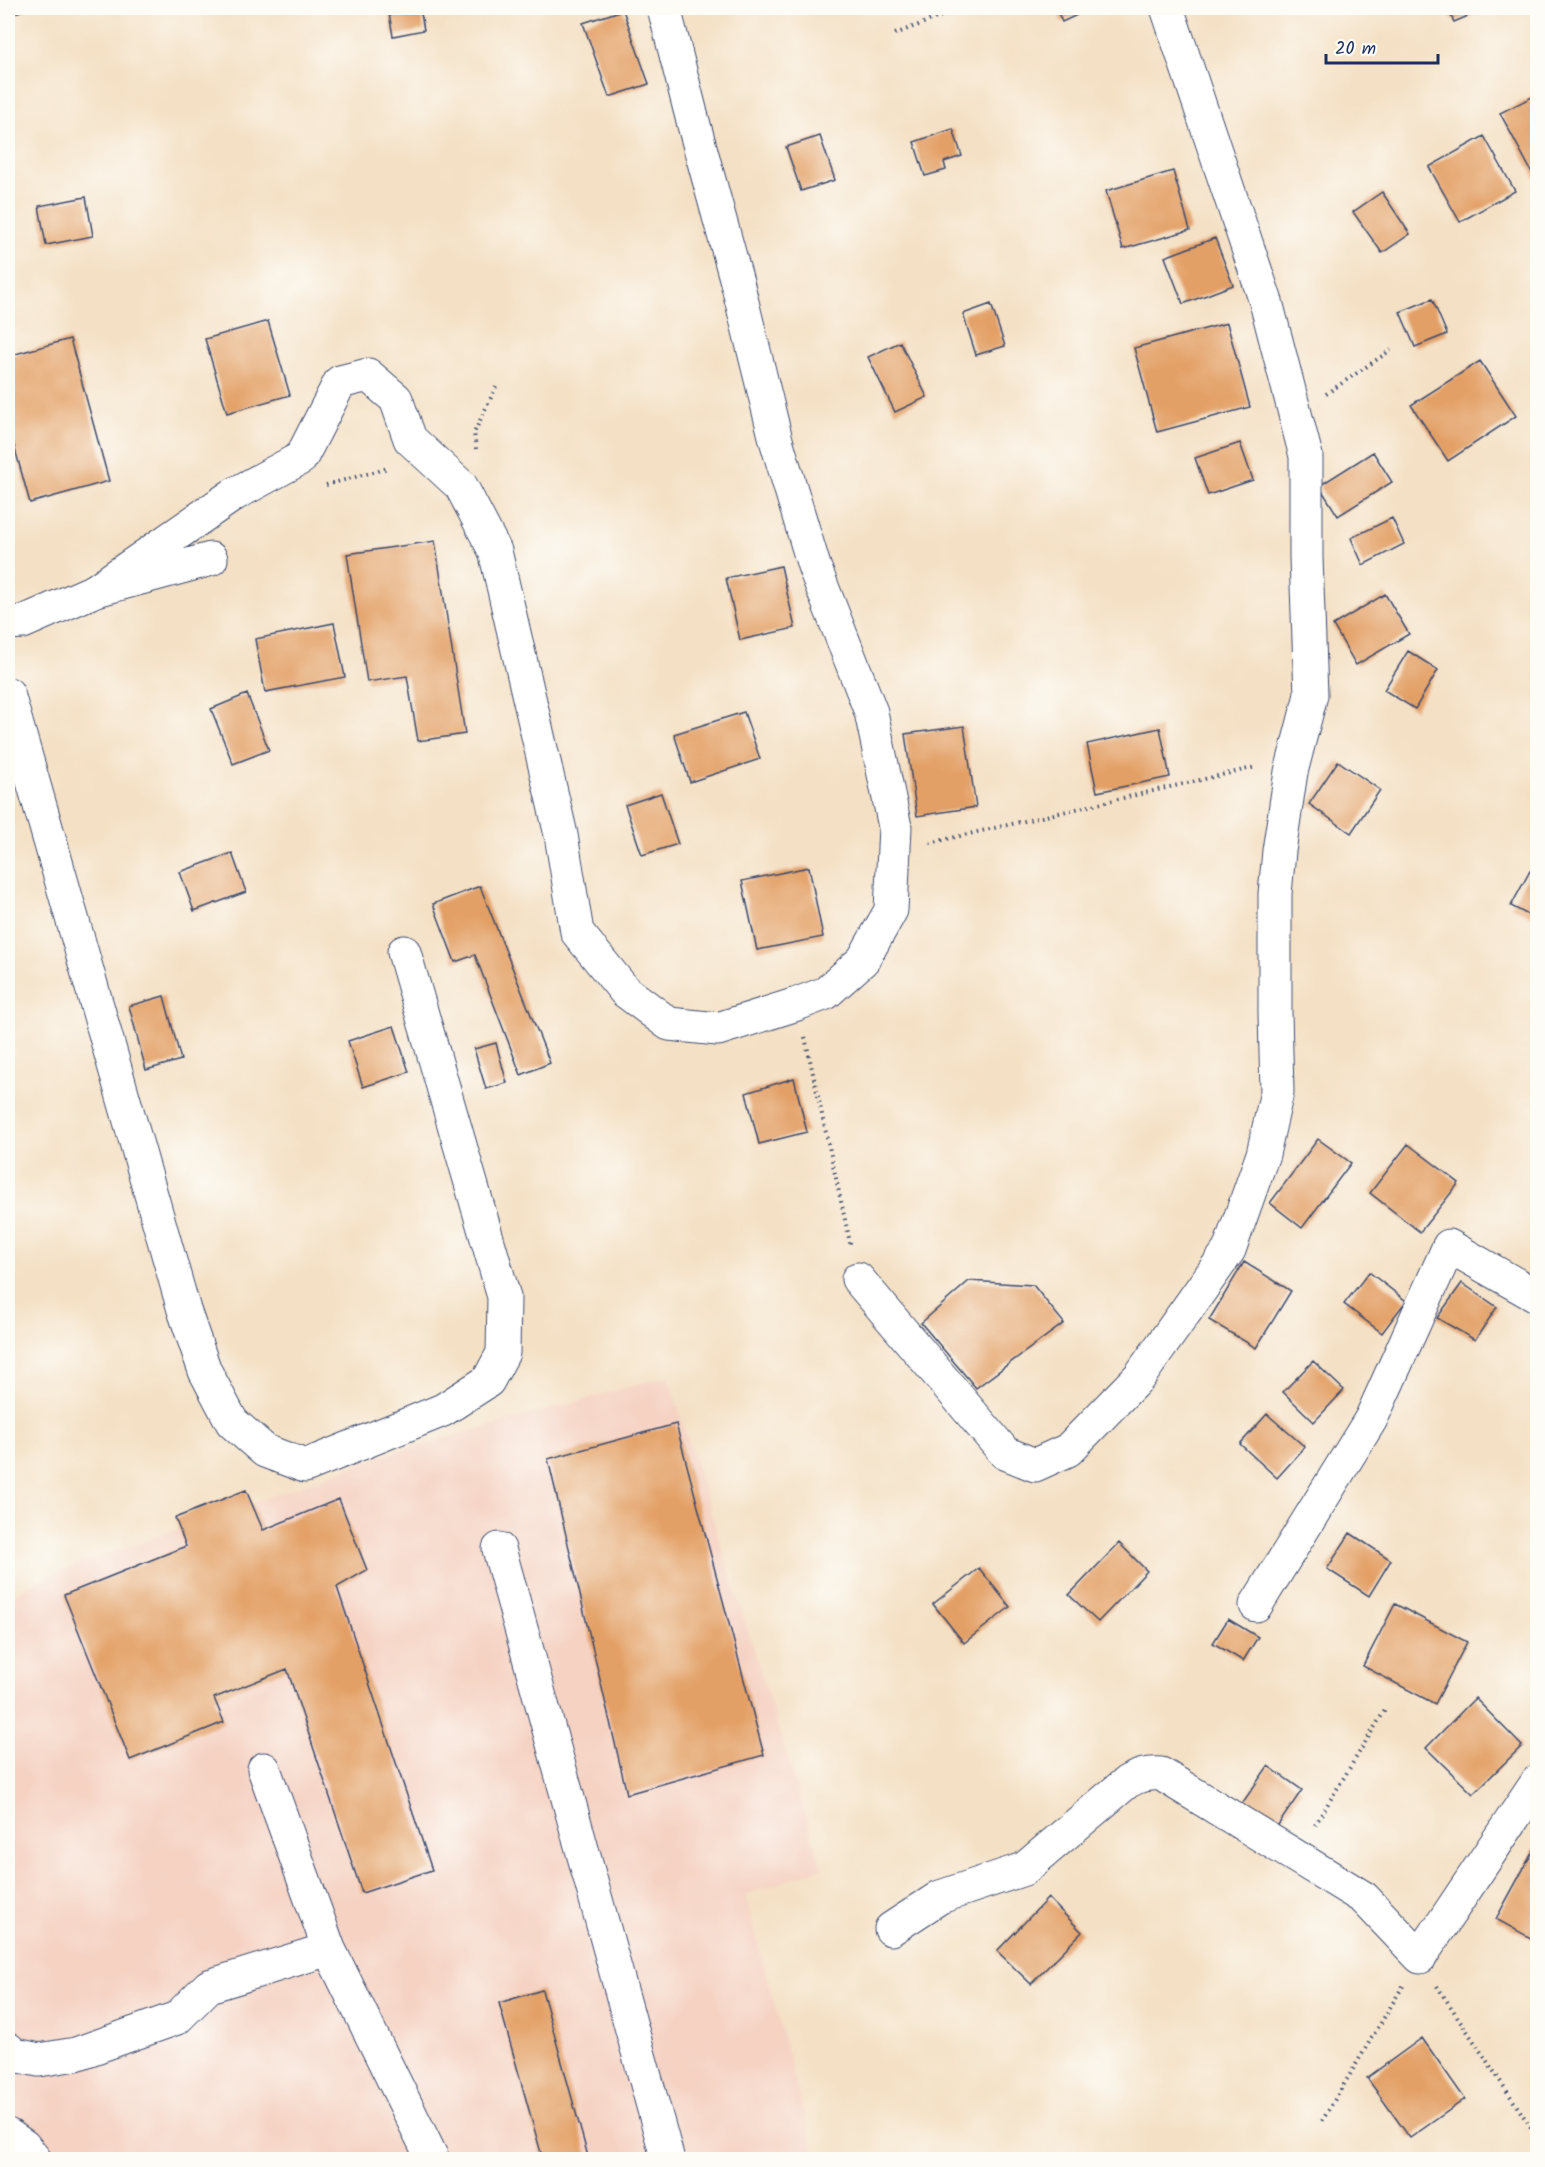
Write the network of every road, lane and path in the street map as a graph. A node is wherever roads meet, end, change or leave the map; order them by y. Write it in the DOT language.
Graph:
graph roads {
  1 [pos="664,8"];
  2 [pos="962,8"];
  3 [pos="1167,8"];
  4 [pos="896,34"];
  5 [pos="1391,350"];
  6 [pos="1295,414"];
  7 [pos="211,559"];
  8 [pos="96,590"];
  9 [pos="8,623"];
  10 [pos="8,694"];
  11 [pos="1295,758"];
  12 [pos="894,852"];
  13 [pos="404,952"];
  14 [pos="797,1004"];
  15 [pos="858,1279"];
  16 [pos="1538,1297"];
  17 [pos="499,1549"];
  18 [pos="1256,1605"];
  19 [pos="1385,1710"];
  20 [pos="264,1770"];
  21 [pos="1538,1781"];
  22 [pos="1296,1857"];
  23 [pos="891,1929"];
  24 [pos="329,1949"];
  25 [pos="1420,1957"];
  26 [pos="8,2049"];
  27 [pos="1323,2121"];
  28 [pos="8,2135"];
  29 [pos="1538,2138"];
  30 [pos="35,2160"];
  31 [pos="433,2160"];
  32 [pos="668,2160"];
  1 -- 12 [label="street"];
  2 -- 4 [label="path"];
  3 -- 6 [label="street"];
  5 -- 6 [label="path"];
  6 -- 11 [label="street"];
  7 -- 8 [label="street"];
  8 -- 9 [label="street"];
  8 -- 14 [label="street"];
  10 -- 13 [label="street"];
  11 -- 12 [label="path"];
  11 -- 15 [label="street"];
  12 -- 14 [label="street"];
  14 -- 15 [label="path"];
  16 -- 18 [label="street"];
  17 -- 32 [label="street"];
  19 -- 22 [label="path"];
  20 -- 24 [label="street"];
  21 -- 25 [label="street"];
  22 -- 23 [label="street"];
  22 -- 25 [label="street"];
  24 -- 26 [label="street"];
  24 -- 31 [label="street"];
  25 -- 27 [label="path"];
  25 -- 29 [label="path"];
  28 -- 30 [label="street"];
}
